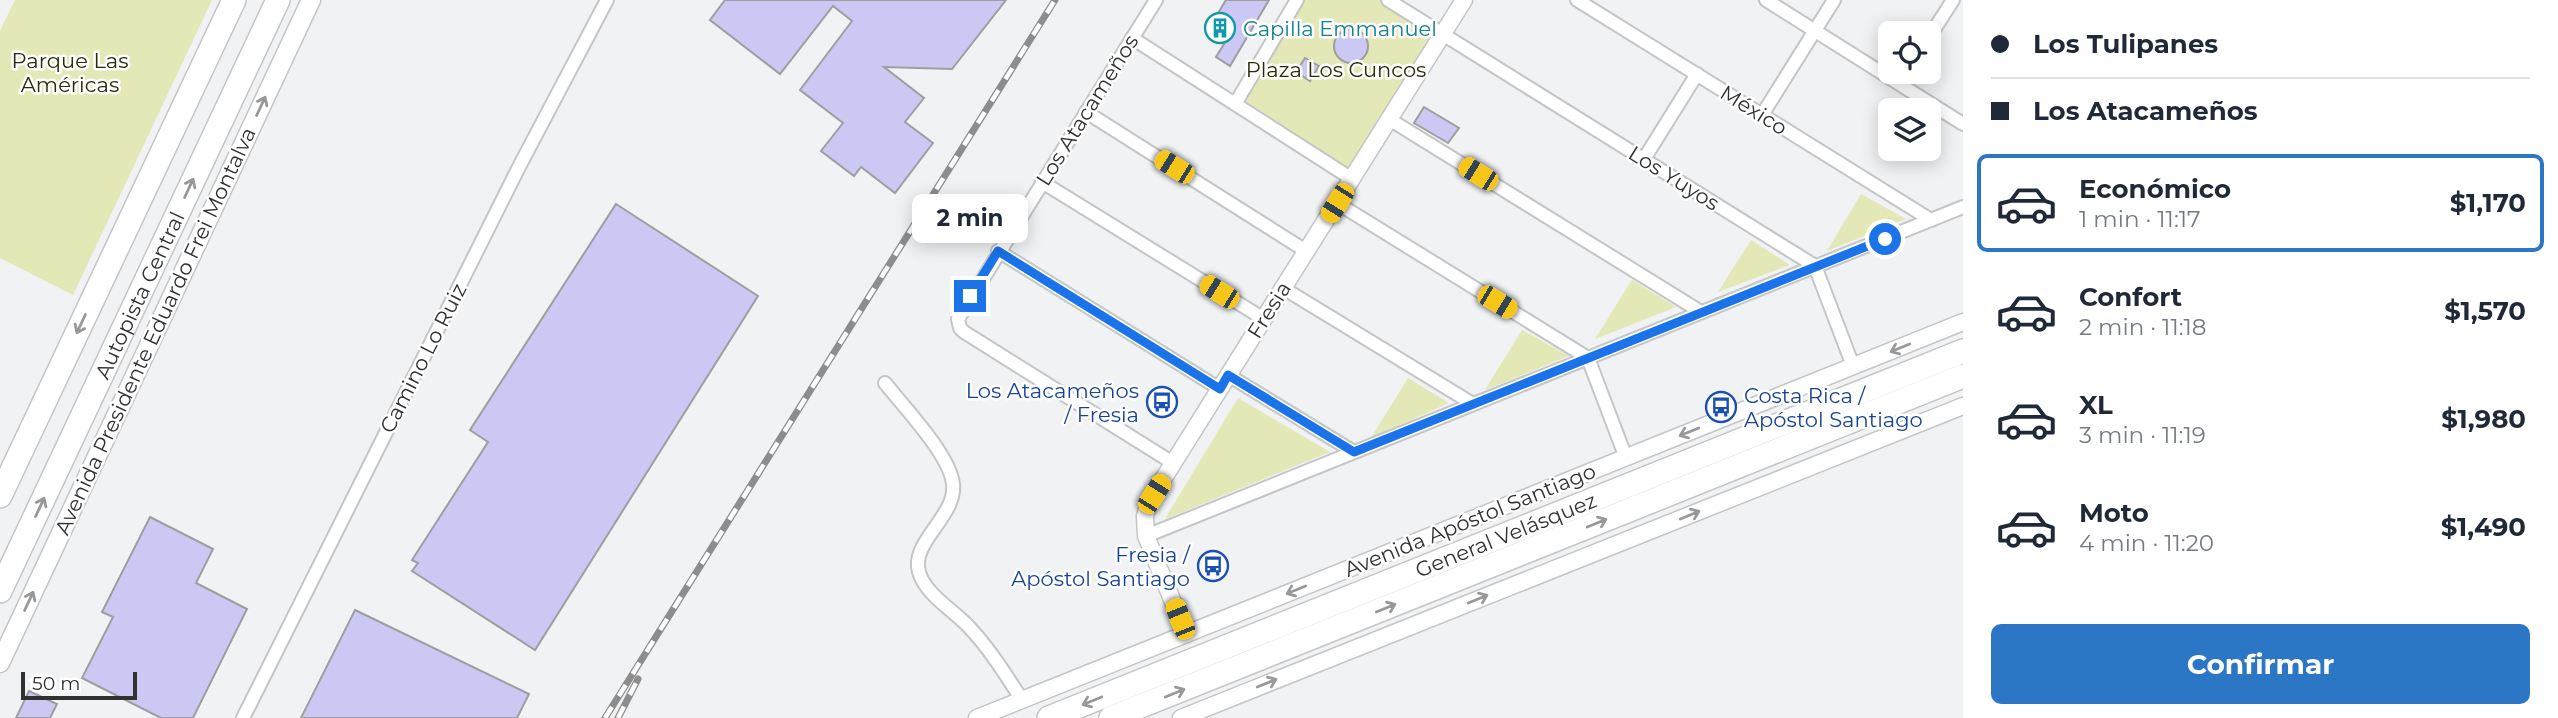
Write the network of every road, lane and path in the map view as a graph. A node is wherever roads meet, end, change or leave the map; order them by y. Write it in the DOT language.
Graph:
graph roads {
  1 [pos="234,0"];
  2 [pos="278,0"];
  3 [pos="311,0"];
  4 [pos="607,0"];
  5 [pos="1156,0"];
  6 [pos="1297,0"];
  7 [pos="1388,0"];
  8 [pos="1464,0"];
  9 [pos="1577,0"];
  10 [pos="1766,0"];
  11 [pos="1834,0"];
  12 [pos="1953,0"];
  13 [pos="1963,6"];
  14 [pos="1940,21"];
  15 [pos="1815,31"];
  16 [pos="1442,35"];
  17 [pos="1132,38"];
  18 [pos="1878,70"];
  19 [pos="1696,74"];
  20 [pos="1900,84"];
  21 [pos="1235,104"];
  22 [pos="1086,112"];
  23 [pos="1762,115"];
  24 [pos="1389,119"];
  25 [pos="1963,124"];
  26 [pos="1644,159"];
  27 [pos="1352,179"];
  28 [pos="1042,182"];
  29 [pos="1337,203"];
  30 [pos="1963,207"];
  31 [pos="1931,220"];
  32 [pos="998,251"];
  33 [pos="1306,251"];
  34 [pos="1815,267"];
  35 [pos="1283,288"];
  36 [pos="1701,312"];
  37 [pos="1264,319"];
  38 [pos="1963,322"];
  39 [pos="1963,352"];
  40 [pos="1588,358"];
  41 [pos="1853,366"];
  42 [pos="1963,376"];
  43 [pos="1224,382"];
  44 [pos="885,383"];
  45 [pos="1473,404"];
  46 [pos="1963,406"];
  47 [pos="1354,452"];
  48 [pos="1626,458"];
  49 [pos="1173,463"];
  50 [pos="0,496"];
  51 [pos="1146,536"];
  52 [pos="0,591"];
  53 [pos="1186,634"];
  54 [pos="0,663"];
  55 [pos="1022,700"];
  56 [pos="243,718"];
  57 [pos="977,718"];
  58 [pos="1049,718"];
  59 [pos="1111,718"];
  60 [pos="1181,718"];
  1 -- 50 [label="highway, Autopista Central, one-way"];
  52 -- 2 [label="highway, Autopista Central, one-way"];
  54 -- 3 [label="main road, Avenida Presidente Eduardo Frei Montalva, one-way"];
  4 -- 56 [label="street, Camino Lo Ruiz"];
  5 -- 17 [label="street, Los Atacameños"];
  6 -- 21 [label="street"];
  7 -- 16 [label="street, Los Yuyos"];
  8 -- 16 [label="street, Fresia"];
  9 -- 19 [label="street, México"];
  10 -- 15 [label="street"];
  11 -- 15 [label="street"];
  12 -- 13 [label="street"];
  12 -- 14 [label="street"];
  15 -- 18 [label="street"];
  15 -- 23 [label="street"];
  16 -- 24 [label="street, Fresia"];
  16 -- 26 [label="street, Los Yuyos"];
  17 -- 21 [label="street"];
  17 -- 22 [label="street, Los Atacameños"];
  19 -- 23 [label="street, México"];
  19 -- 26 [label="street"];
  20 -- 25 [label="street"];
  21 -- 27 [label="street"];
  22 -- 28 [label="street, Los Atacameños"];
  22 -- 33 [label="street"];
  23 -- 31 [label="street, México"];
  24 -- 27 [label="street, Fresia"];
  24 -- 36 [label="street"];
  26 -- 34 [label="street, Los Yuyos"];
  27 -- 29 [label="street, Fresia"];
  28 -- 32 [label="street, Los Atacameños"];
  28 -- 37 [label="street"];
  29 -- 33 [label="street, Fresia"];
  29 -- 40 [label="street"];
  30 -- 31 [label="street"];
  31 -- 34 [label="street"];
  32 -- 43 [label="street"];
  32 -- 49 [label="street, Los Atacameños"];
  33 -- 35 [label="street, Fresia"];
  34 -- 36 [label="street"];
  34 -- 41 [label="street"];
  35 -- 37 [label="street, Fresia"];
  35 -- 45 [label="street"];
  36 -- 40 [label="street"];
  37 -- 43 [label="street, Fresia"];
  38 -- 41 [label="street, Avenida Apóstol Santiago, one-way"];
  39 -- 58 [label="highway, General Velásquez, one-way"];
  40 -- 45 [label="street"];
  40 -- 48 [label="street"];
  41 -- 48 [label="street, Avenida Apóstol Santiago, one-way"];
  59 -- 42 [label="highway, General Velásquez, one-way"];
  43 -- 47 [label="street"];
  43 -- 49 [label="street, Fresia"];
  44 -- 55 [label="street"];
  45 -- 47 [label="street"];
  60 -- 46 [label="street, one-way"];
  47 -- 51 [label="street"];
  48 -- 53 [label="street, Avenida Apóstol Santiago, one-way"];
  49 -- 51 [label="street, Fresia"];
  51 -- 53 [label="street, Fresia"];
  53 -- 55 [label="street, Avenida Apóstol Santiago"];
  55 -- 57 [label="street, Avenida Apóstol Santiago"];
}
